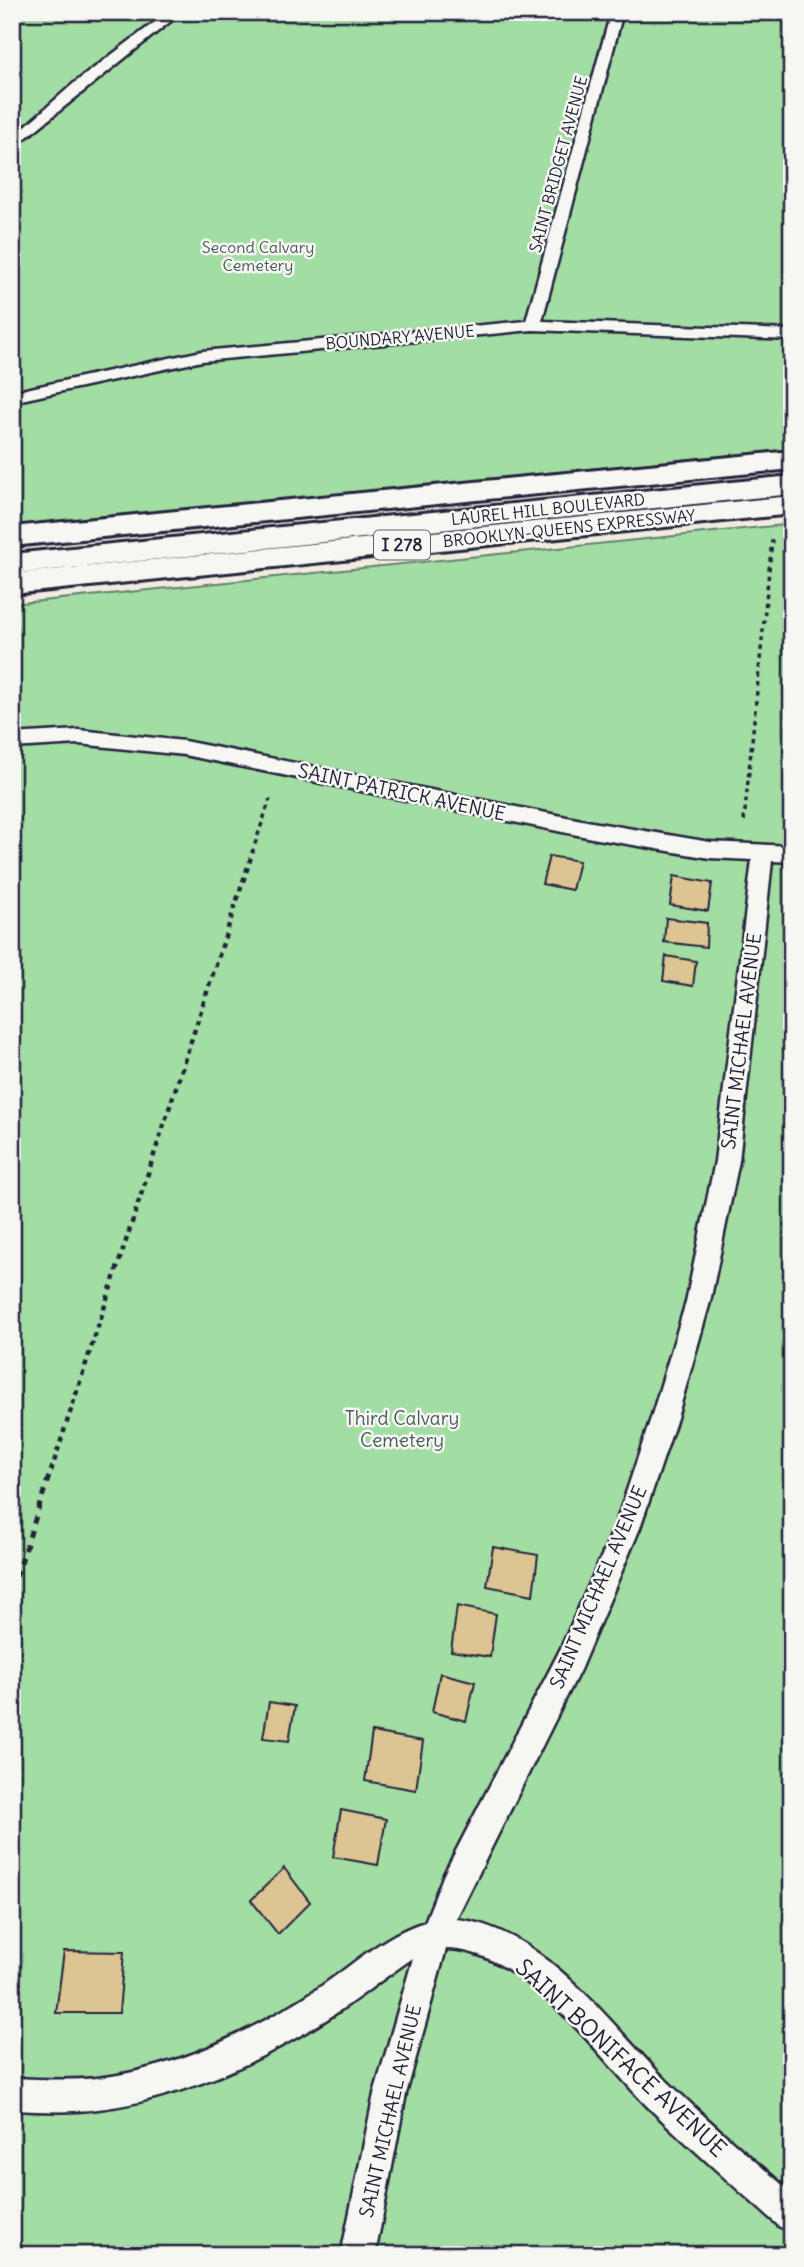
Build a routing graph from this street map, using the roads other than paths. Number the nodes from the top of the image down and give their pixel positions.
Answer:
1 (176, 12) edge
2 (617, 12) edge
3 (12, 145) edge
4 (533, 325) junction
5 (792, 335) edge
6 (12, 397) edge
7 (792, 460) edge
8 (792, 485) edge
9 (792, 505) edge
10 (12, 537) edge
11 (12, 564) edge
12 (12, 584) edge
13 (12, 741) edge
14 (752, 853) junction
15 (792, 854) edge
16 (435, 1933) junction
17 (12, 2094) edge
18 (792, 2215) edge
19 (358, 2255) edge

1 - 3 lane
2 - 4 lane, SAINT BRIDGET AVENUE
4 - 5 lane, BOUNDARY AVENUE
4 - 6 lane, BOUNDARY AVENUE
7 - 10 main road
8 - 11 main road, LAUREL HILL BOULEVARD
9 - 12 main road, BROOKLYN-QUEENS EXPRESSWAY / I 278
13 - 14 lane, SAINT PATRICK AVENUE
14 - 15 lane, SAINT PATRICK AVENUE
14 - 16 lane, SAINT MICHAEL AVENUE
16 - 17 lane, SAINT BONIFACE AVENUE
16 - 18 lane, SAINT BONIFACE AVENUE
16 - 19 lane, SAINT MICHAEL AVENUE

